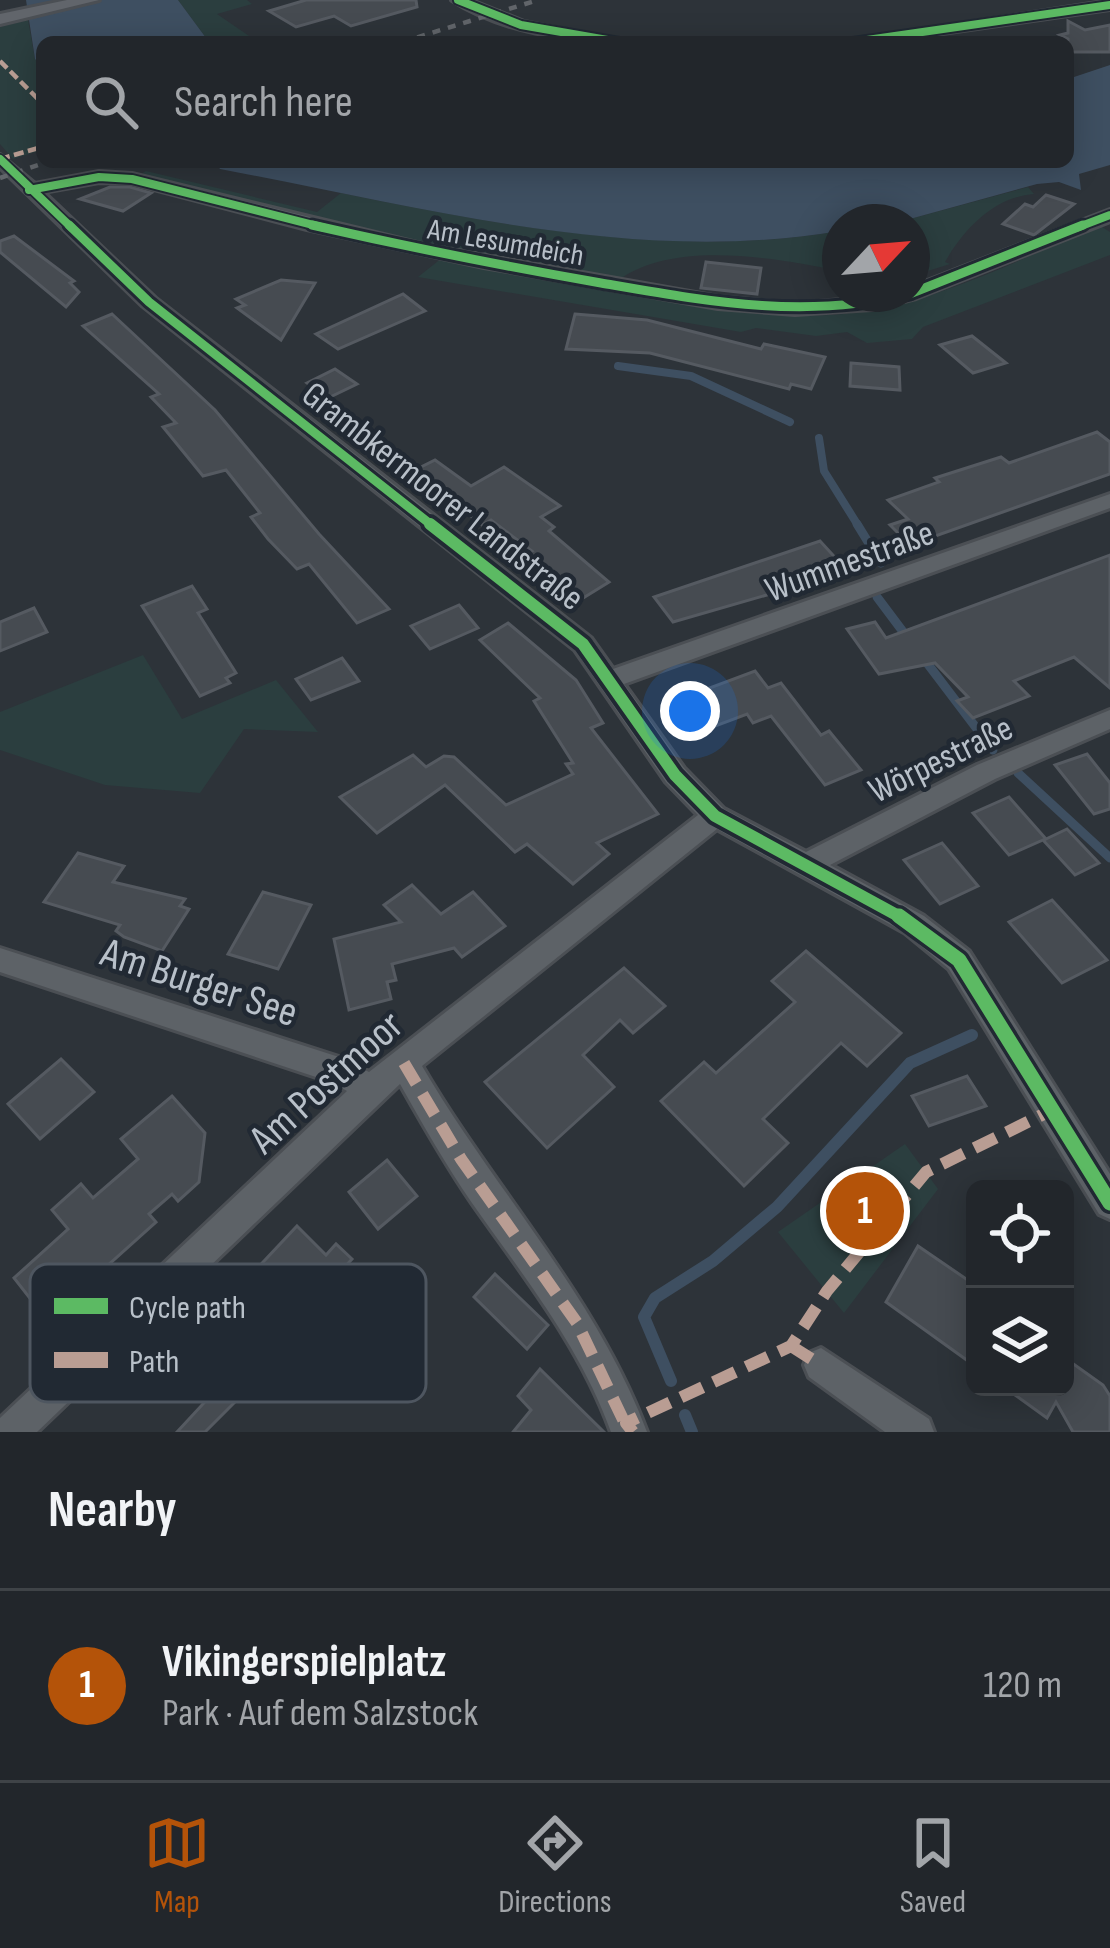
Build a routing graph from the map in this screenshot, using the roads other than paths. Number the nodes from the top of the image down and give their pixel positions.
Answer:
1 (91, 0) edge
2 (458, 0) edge
3 (1110, 5) edge
4 (0, 20) edge
5 (582, 36) edge
6 (895, 36) edge
7 (0, 159) edge
8 (29, 190) junction
9 (1110, 215) edge
10 (930, 286) edge
11 (822, 311) edge
12 (1110, 501) edge
13 (609, 680) junction
14 (1110, 719) edge
15 (716, 816) junction
16 (804, 866) junction
17 (0, 960) edge
18 (404, 1063) junction
19 (371, 1089) junction
20 (1110, 1203) edge
21 (187, 1264) edge
22 (821, 1365) dead end
23 (42, 1402) edge
24 (11, 1432) edge
25 (629, 1432) edge
26 (916, 1432) edge

1 - 4 main road
2 - 5 street
3 - 6 street
7 - 8 street, Grambkermoorer Landstraße
8 - 11 street, Am Lesumdeich
8 - 13 street, Grambkermoorer Landstraße
9 - 10 street, Am Lesumdeich
12 - 13 street, Wummestraße
13 - 15 street, Grambkermoorer Landstraße
14 - 16 street, Wörpestraße
15 - 16 street, Grambkermoorer Landstraße
15 - 18 street, Am Postmoor
16 - 20 street, Grambkermoorer Landstraße
17 - 19 street, Am Burger See
18 - 19 street, Am Postmoor
18 - 25 street
19 - 21 street, Am Postmoor
22 - 26 street
23 - 24 street, Am Postmoor

